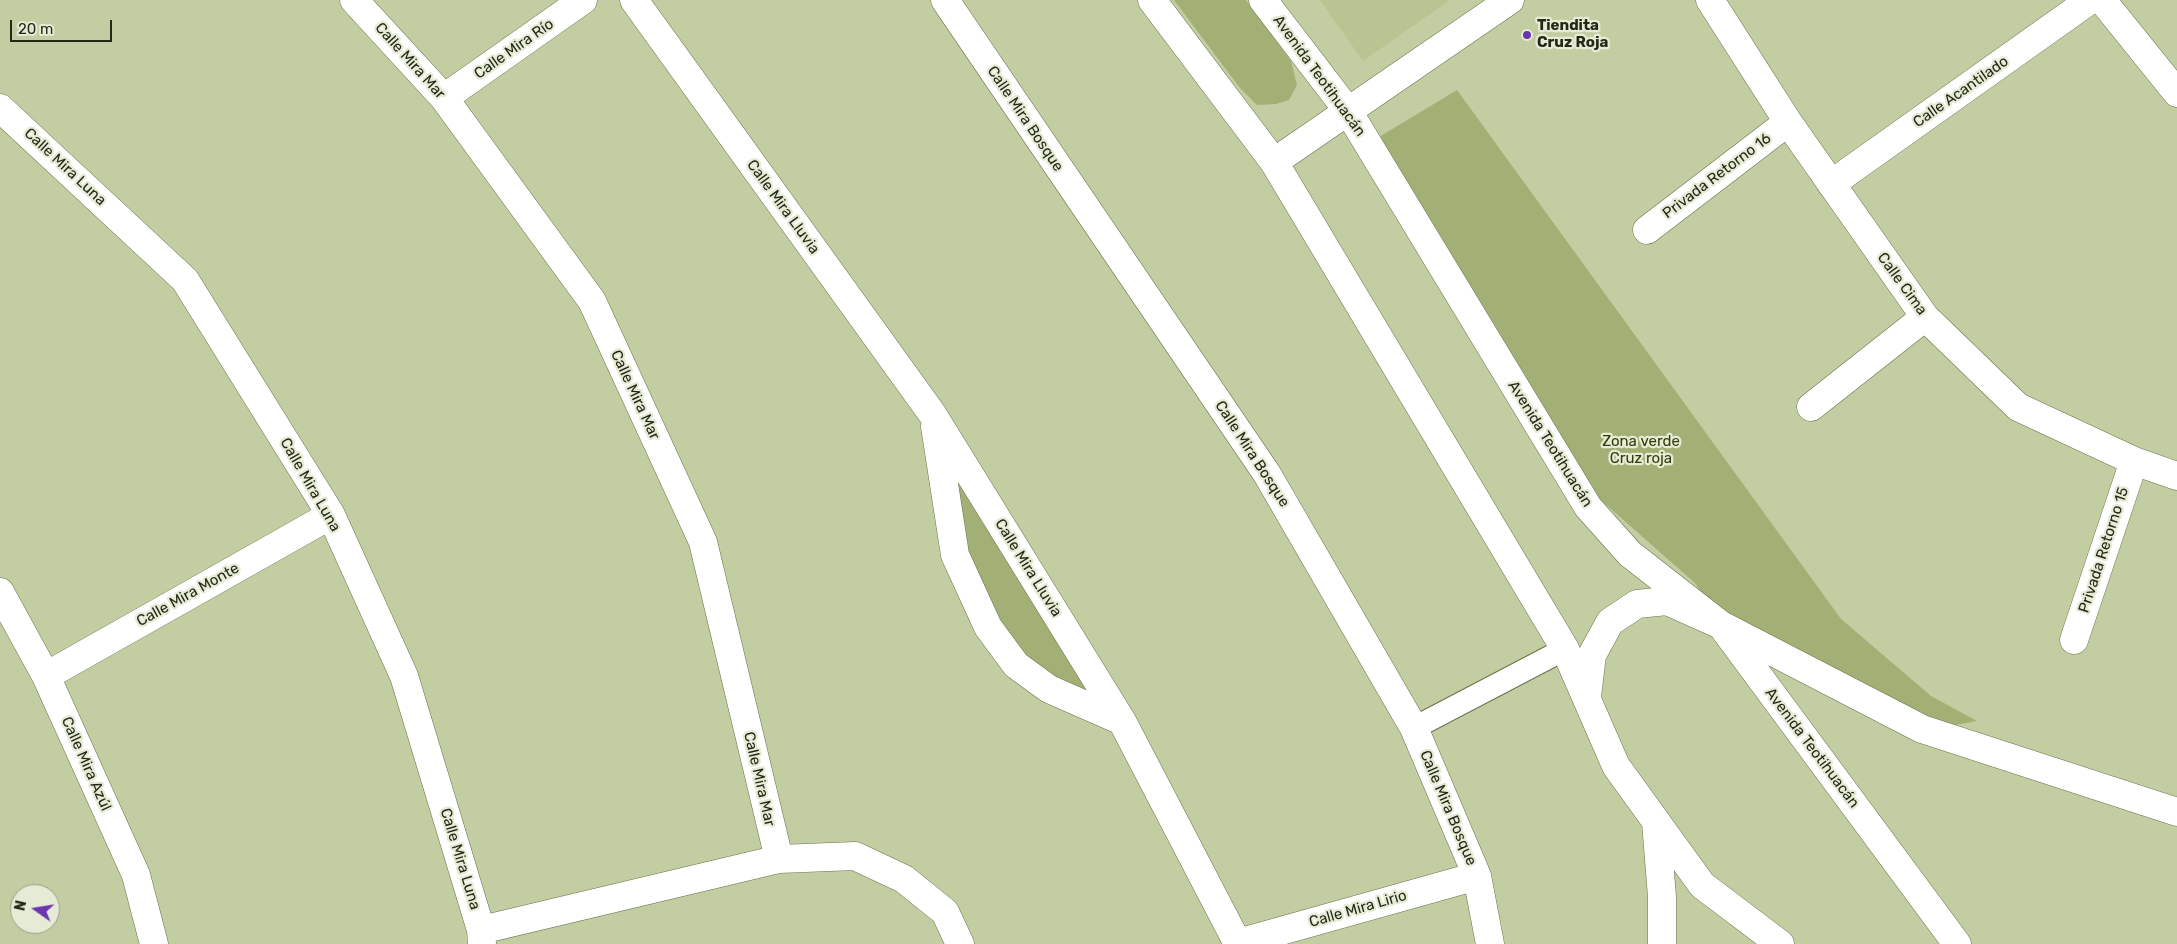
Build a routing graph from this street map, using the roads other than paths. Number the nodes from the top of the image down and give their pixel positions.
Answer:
1 (354, 0) edge
2 (583, 0) edge
3 (634, 0) edge
4 (945, 0) edge
5 (1152, 0) edge
6 (1263, 0) edge
7 (1510, 0) edge
8 (1710, 0) edge
9 (2090, 0) edge
10 (2102, 0) edge
11 (2177, 93) edge
12 (444, 98) junction
13 (0, 108) edge
14 (1348, 111) junction
15 (1788, 122) junction
16 (1274, 162) junction
17 (1831, 184) junction
18 (1647, 230) dead end
19 (1925, 316) junction
20 (1811, 407) dead end
21 (933, 414) junction
22 (2134, 460) junction
23 (2177, 476) edge
24 (331, 515) junction
25 (0, 592) edge
26 (1721, 624) junction
27 (2074, 640) dead end
28 (1565, 648) junction
29 (46, 676) junction
30 (1587, 696) junction
31 (1122, 721) junction
32 (1414, 728) junction
33 (2177, 812) edge
34 (1656, 822) junction
35 (779, 859) junction
36 (1477, 876) junction
37 (482, 937) edge
38 (1238, 943) edge
39 (154, 944) edge
40 (960, 944) edge
41 (1490, 944) edge
42 (1662, 944) edge
43 (1780, 944) edge
44 (1957, 944) edge

1 - 12 street, Calle Mira Mar
2 - 12 street, Calle Mira Río
3 - 21 street, Calle Mira Lluvia
4 - 32 street, Calle Mira Bosque
5 - 16 street
6 - 14 street, Avenida Teotihuacán
7 - 14 street
8 - 15 street, Calle Cima
9 - 17 street, Calle Acantilado
10 - 11 street
12 - 35 street, Calle Mira Mar
13 - 24 street, Calle Mira Luna
14 - 16 street
14 - 26 street, Avenida Teotihuacán
15 - 17 street, Calle Cima
15 - 18 street, Privada Retorno 16
16 - 28 street
17 - 19 street, Calle Cima
19 - 20 street
19 - 22 street, Calle Cima
21 - 31 street, Calle Mira Lluvia
21 - 31 street, Calle Mira Lluvia
22 - 23 street, Calle Cima
22 - 27 street, Privada Retorno 15
24 - 29 street, Calle Mira Monte
24 - 37 street, Calle Mira Luna
25 - 29 street, Calle Mira Azúl
26 - 30 street
26 - 33 street
26 - 44 street, Avenida Teotihuacán
28 - 30 street
28 - 32 street
29 - 39 street, Calle Mira Azúl
30 - 34 street
31 - 38 street, Calle Mira Lluvia
32 - 36 street, Calle Mira Bosque
34 - 42 street
34 - 43 street
35 - 37 street
35 - 40 street
36 - 38 street, Calle Mira Lirio
36 - 41 street, Calle Mira Bosque

